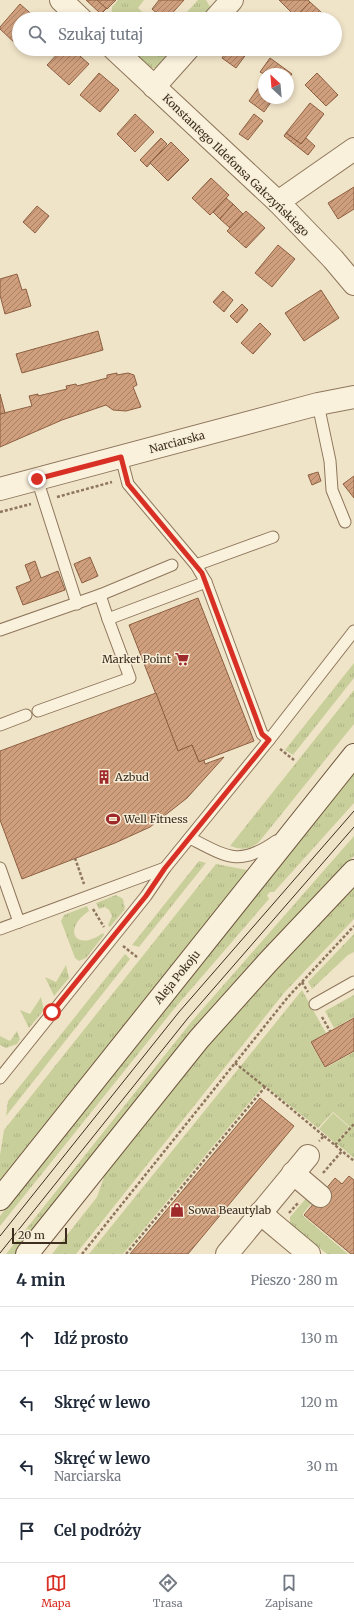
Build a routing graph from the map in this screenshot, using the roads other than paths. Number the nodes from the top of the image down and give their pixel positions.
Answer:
1 (61, 0) edge
2 (232, 0) edge
3 (74, 12) edge
4 (221, 12) edge
5 (121, 56) edge
6 (182, 56) edge
7 (154, 87) junction
8 (354, 149) edge
9 (278, 202) junction
10 (354, 284) edge
11 (354, 397) edge
12 (318, 404) junction
13 (121, 457) junction
14 (37, 479) junction
15 (0, 488) edge
16 (345, 522) dead end
17 (273, 537) dead end
18 (172, 565) dead end
19 (196, 565) junction
20 (206, 582) junction
21 (100, 595) junction
22 (76, 604) junction
23 (108, 619) junction
24 (0, 630) edge
25 (354, 631) edge
26 (38, 711) dead end
27 (26, 715) dead end
28 (0, 725) edge
29 (269, 740) junction
30 (354, 755) edge
31 (296, 827) junction
32 (190, 838) junction
33 (0, 868) edge
34 (165, 868) junction
35 (354, 871) edge
36 (19, 922) junction
37 (0, 929) edge
38 (354, 982) edge
39 (317, 1008) road end
40 (0, 1078) edge
41 (308, 1156) road end
42 (293, 1173) junction
43 (320, 1196) dead end
44 (0, 1200) edge
45 (260, 1213) junction
46 (27, 1254) edge
47 (227, 1254) edge
48 (309, 1254) edge

1 - 3 street
2 - 4 street
5 - 7 street, Konstantego Ildefonsa Gałczyńskiego
6 - 7 street
7 - 9 street, Konstantego Ildefonsa Gałczyńskiego
8 - 9 street
9 - 10 street, Konstantego Ildefonsa Gałczyńskiego
11 - 12 street, Narciarska
12 - 13 street, Narciarska
12 - 16 lane
13 - 14 street, Narciarska
13 - 19 lane
14 - 15 street, Narciarska
14 - 22 lane
17 - 19 lane
18 - 21 lane
19 - 20 lane
20 - 23 lane
20 - 29 lane
21 - 22 lane
21 - 23 lane
22 - 24 lane
23 - 26 lane
25 - 29 lane
27 - 28 lane
29 - 32 lane
30 - 31 street, Aleja Pokoju
31 - 32 lane
31 - 44 street, Aleja Pokoju
32 - 34 lane
33 - 36 lane
34 - 36 lane
34 - 40 lane
35 - 46 street
36 - 37 lane
38 - 39 lane
41 - 42 street
42 - 43 street
42 - 45 street
45 - 47 street
45 - 48 street

